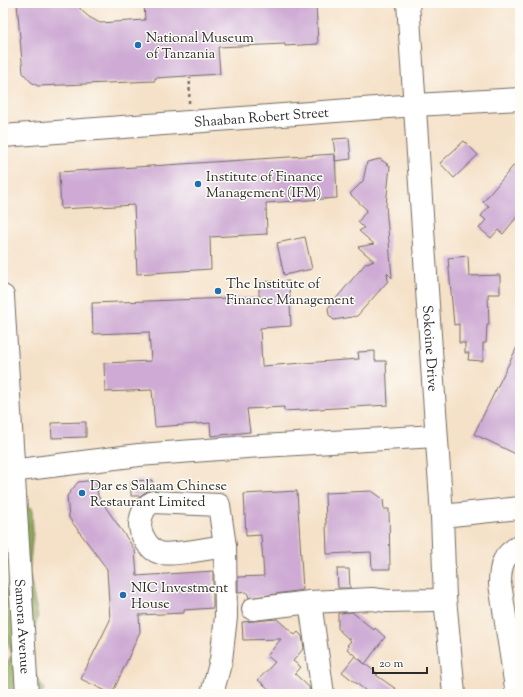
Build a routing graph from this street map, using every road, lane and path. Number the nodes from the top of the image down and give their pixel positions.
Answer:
1 (408, 3) edge
2 (520, 99) edge
3 (416, 105) junction
4 (3, 136) edge
5 (3, 296) edge
6 (436, 436) junction
7 (8, 472) edge
8 (520, 508) edge
9 (442, 516) junction
10 (224, 546) dead end
11 (520, 546) edge
12 (445, 598) junction
13 (310, 602) junction
14 (253, 609) dead end
15 (27, 694) edge
16 (212, 694) edge
17 (323, 694) edge
18 (454, 694) edge
19 (517, 694) edge

1 - 3 street, Sokoine Drive
2 - 3 street, Shaaban Robert Street
3 - 4 street, Shaaban Robert Street
3 - 6 street, Sokoine Drive
5 - 7 street, Samora Avenue
6 - 7 street
6 - 9 street, Sokoine Drive
7 - 15 street, Samora Avenue
8 - 9 street
9 - 12 street, Sokoine Drive
10 - 16 street
11 - 19 street
12 - 13 street
12 - 18 street, Sokoine Drive
13 - 14 street
13 - 17 street

